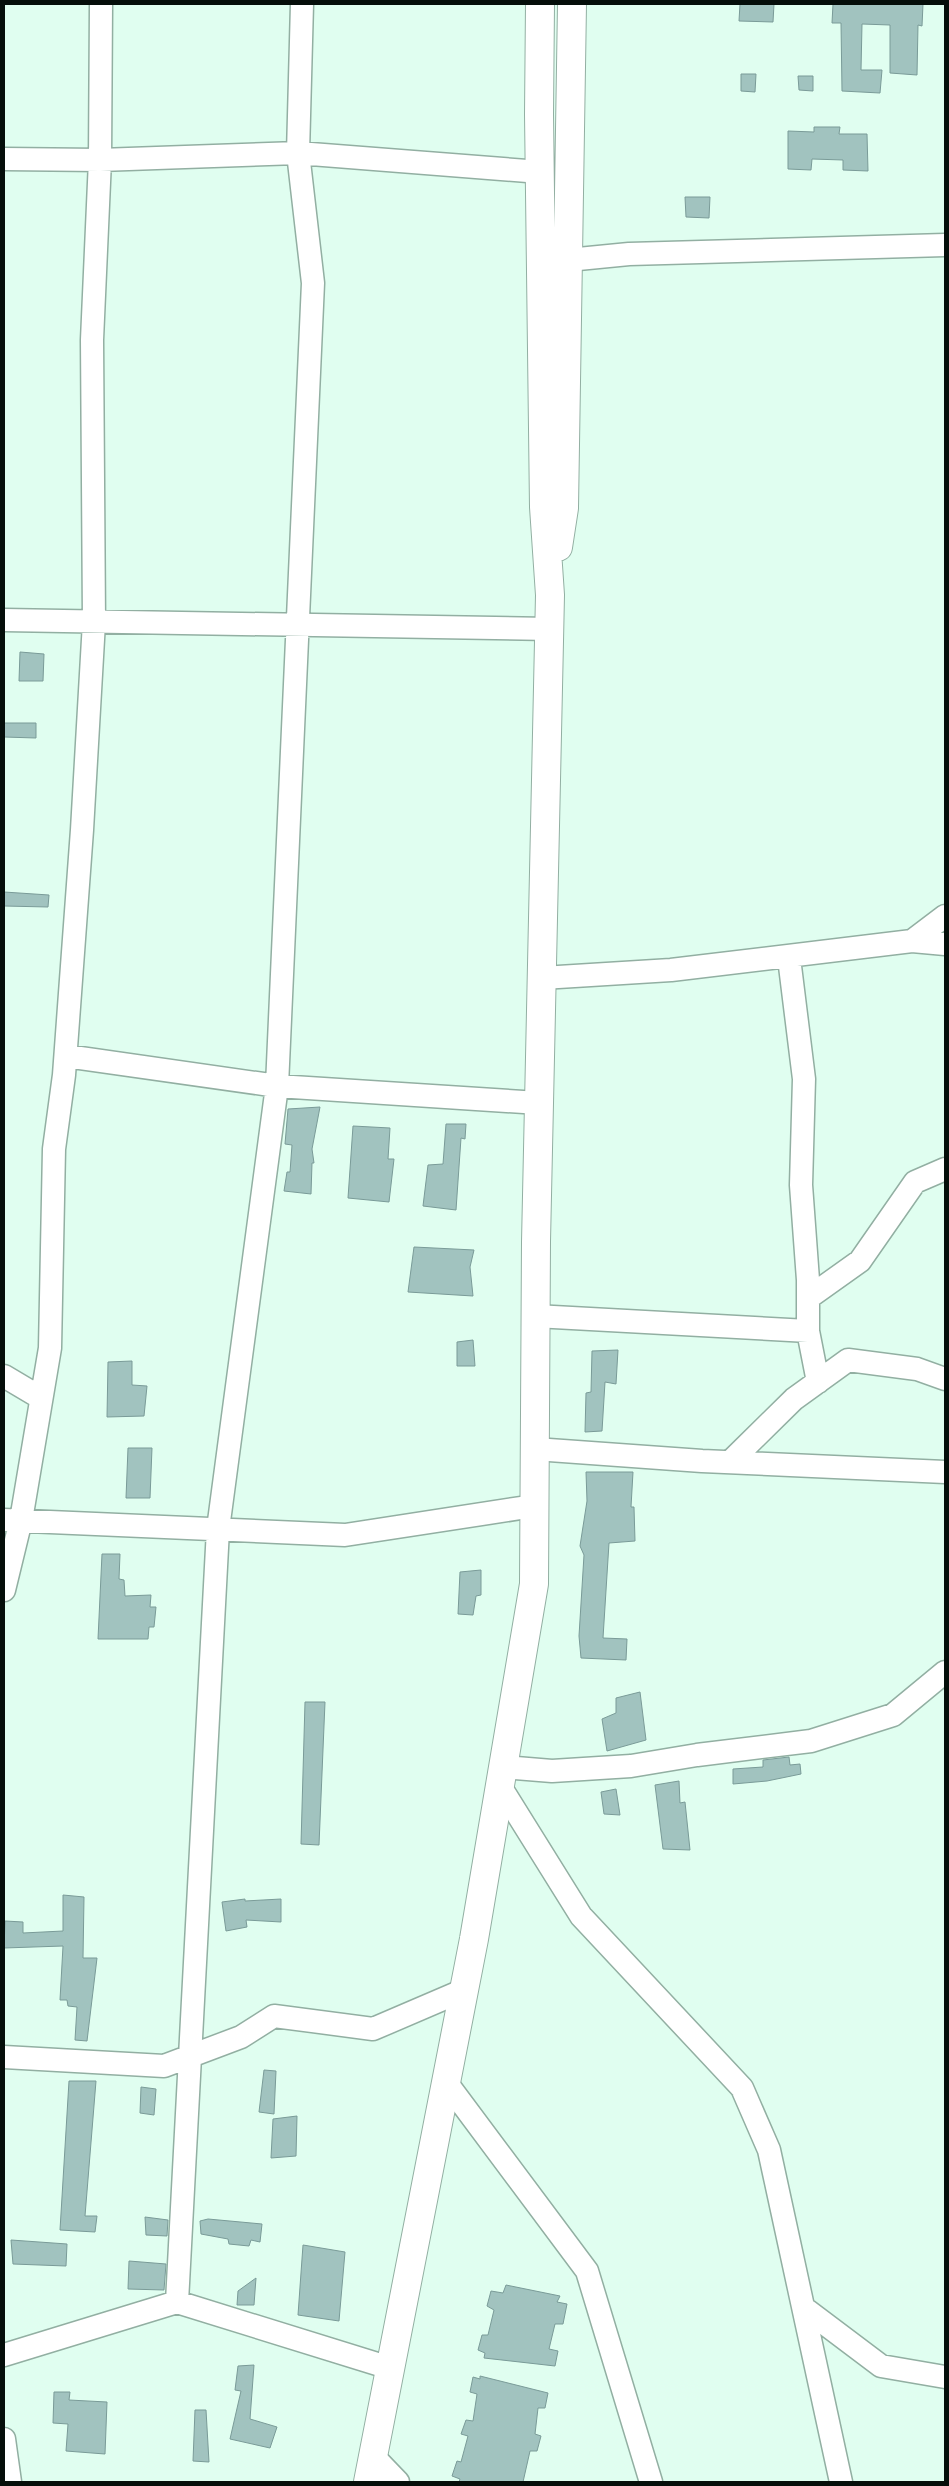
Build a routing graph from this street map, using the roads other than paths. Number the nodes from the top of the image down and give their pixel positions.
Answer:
1 (101, 4) edge
2 (302, 4) edge
3 (540, 4) edge
4 (572, 4) edge
5 (298, 153) junction
6 (4, 159) edge
7 (100, 160) junction
8 (540, 172) junction
9 (945, 245) edge
10 (568, 260) junction
11 (550, 595) junction
12 (4, 620) edge
13 (94, 622) junction
14 (297, 625) junction
15 (550, 629) junction
16 (945, 916) edge
17 (912, 941) junction
18 (945, 944) edge
19 (789, 958) junction
20 (542, 978) junction
21 (66, 1056) junction
22 (277, 1086) junction
23 (539, 1103) junction
24 (945, 1169) edge
25 (808, 1298) junction
26 (536, 1316) junction
27 (808, 1331) junction
28 (4, 1376) edge
29 (945, 1378) edge
30 (818, 1382) junction
31 (42, 1398) junction
32 (535, 1449) junction
33 (731, 1462) junction
34 (945, 1472) edge
35 (534, 1506) junction
36 (12, 1520) edge
37 (218, 1529) junction
38 (4, 1590) edge
39 (945, 1672) edge
40 (501, 1777) junction
41 (464, 1990) junction
42 (190, 2056) junction
43 (4, 2057) edge
44 (446, 2082) junction
45 (178, 2302) junction
46 (804, 2308) junction
47 (4, 2355) edge
48 (390, 2368) junction
49 (945, 2377) edge
50 (4, 2439) edge
51 (373, 2456) junction
52 (10, 2482) edge
53 (368, 2482) edge
54 (398, 2482) edge
55 (651, 2482) edge
56 (840, 2482) edge

1 - 7 street
2 - 5 street
3 - 8 highway
4 - 10 highway
5 - 7 street
5 - 8 street
5 - 14 street
6 - 7 street
7 - 13 street
8 - 11 highway
9 - 10 street
10 - 11 highway
11 - 15 highway
12 - 13 street
13 - 14 street
13 - 21 street
14 - 15 street
14 - 22 street
15 - 20 highway
16 - 17 street
17 - 18 street
17 - 19 street
19 - 20 street
19 - 25 street
20 - 23 highway
21 - 22 street
21 - 31 street
22 - 23 street
22 - 37 street
23 - 26 highway
24 - 25 street
25 - 27 street
26 - 27 street
26 - 32 highway
27 - 30 street
28 - 31 street
29 - 30 street
30 - 33 street
31 - 36 street
32 - 33 street
32 - 35 highway
33 - 34 street
35 - 37 street
35 - 40 highway
36 - 37 street
36 - 38 street
37 - 42 street
39 - 40 street
40 - 41 highway
40 - 46 street
41 - 42 street
41 - 44 highway
42 - 43 street
42 - 45 street
44 - 48 highway
44 - 55 street
45 - 47 street
45 - 48 street
46 - 49 street
46 - 56 street
48 - 51 highway
50 - 52 street
51 - 53 highway
51 - 54 street

